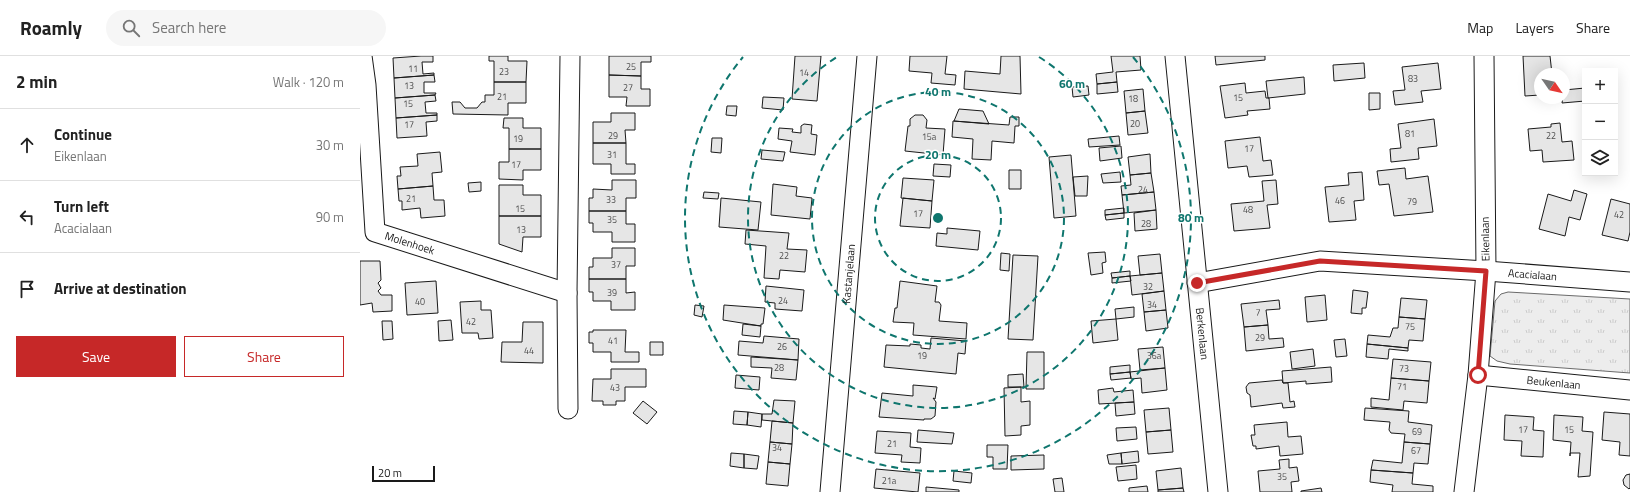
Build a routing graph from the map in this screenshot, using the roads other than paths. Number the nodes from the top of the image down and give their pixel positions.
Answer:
1 (362, 56) edge
2 (570, 56) edge
3 (867, 56) edge
4 (1175, 56) edge
5 (1484, 56) edge
6 (368, 230) edge
7 (1486, 271) junction
8 (1630, 282) edge
9 (1197, 283) junction
10 (567, 292) junction
11 (1478, 375) junction
12 (1630, 390) edge
13 (568, 409) dead end
14 (830, 492) edge
15 (1218, 492) edge
16 (1464, 492) edge

1 - 6 street, Molenhoek
2 - 10 street
3 - 14 street, Kastanjelaan
4 - 9 street, Berkenlaan
5 - 7 street, Eikenlaan
6 - 10 street, Molenhoek
7 - 8 street, Acacialaan
7 - 9 street, Acacialaan
7 - 11 street, Eikenlaan
9 - 15 street, Berkenlaan
10 - 13 street
11 - 12 street, Beukenlaan
11 - 16 street, Eikenlaan

